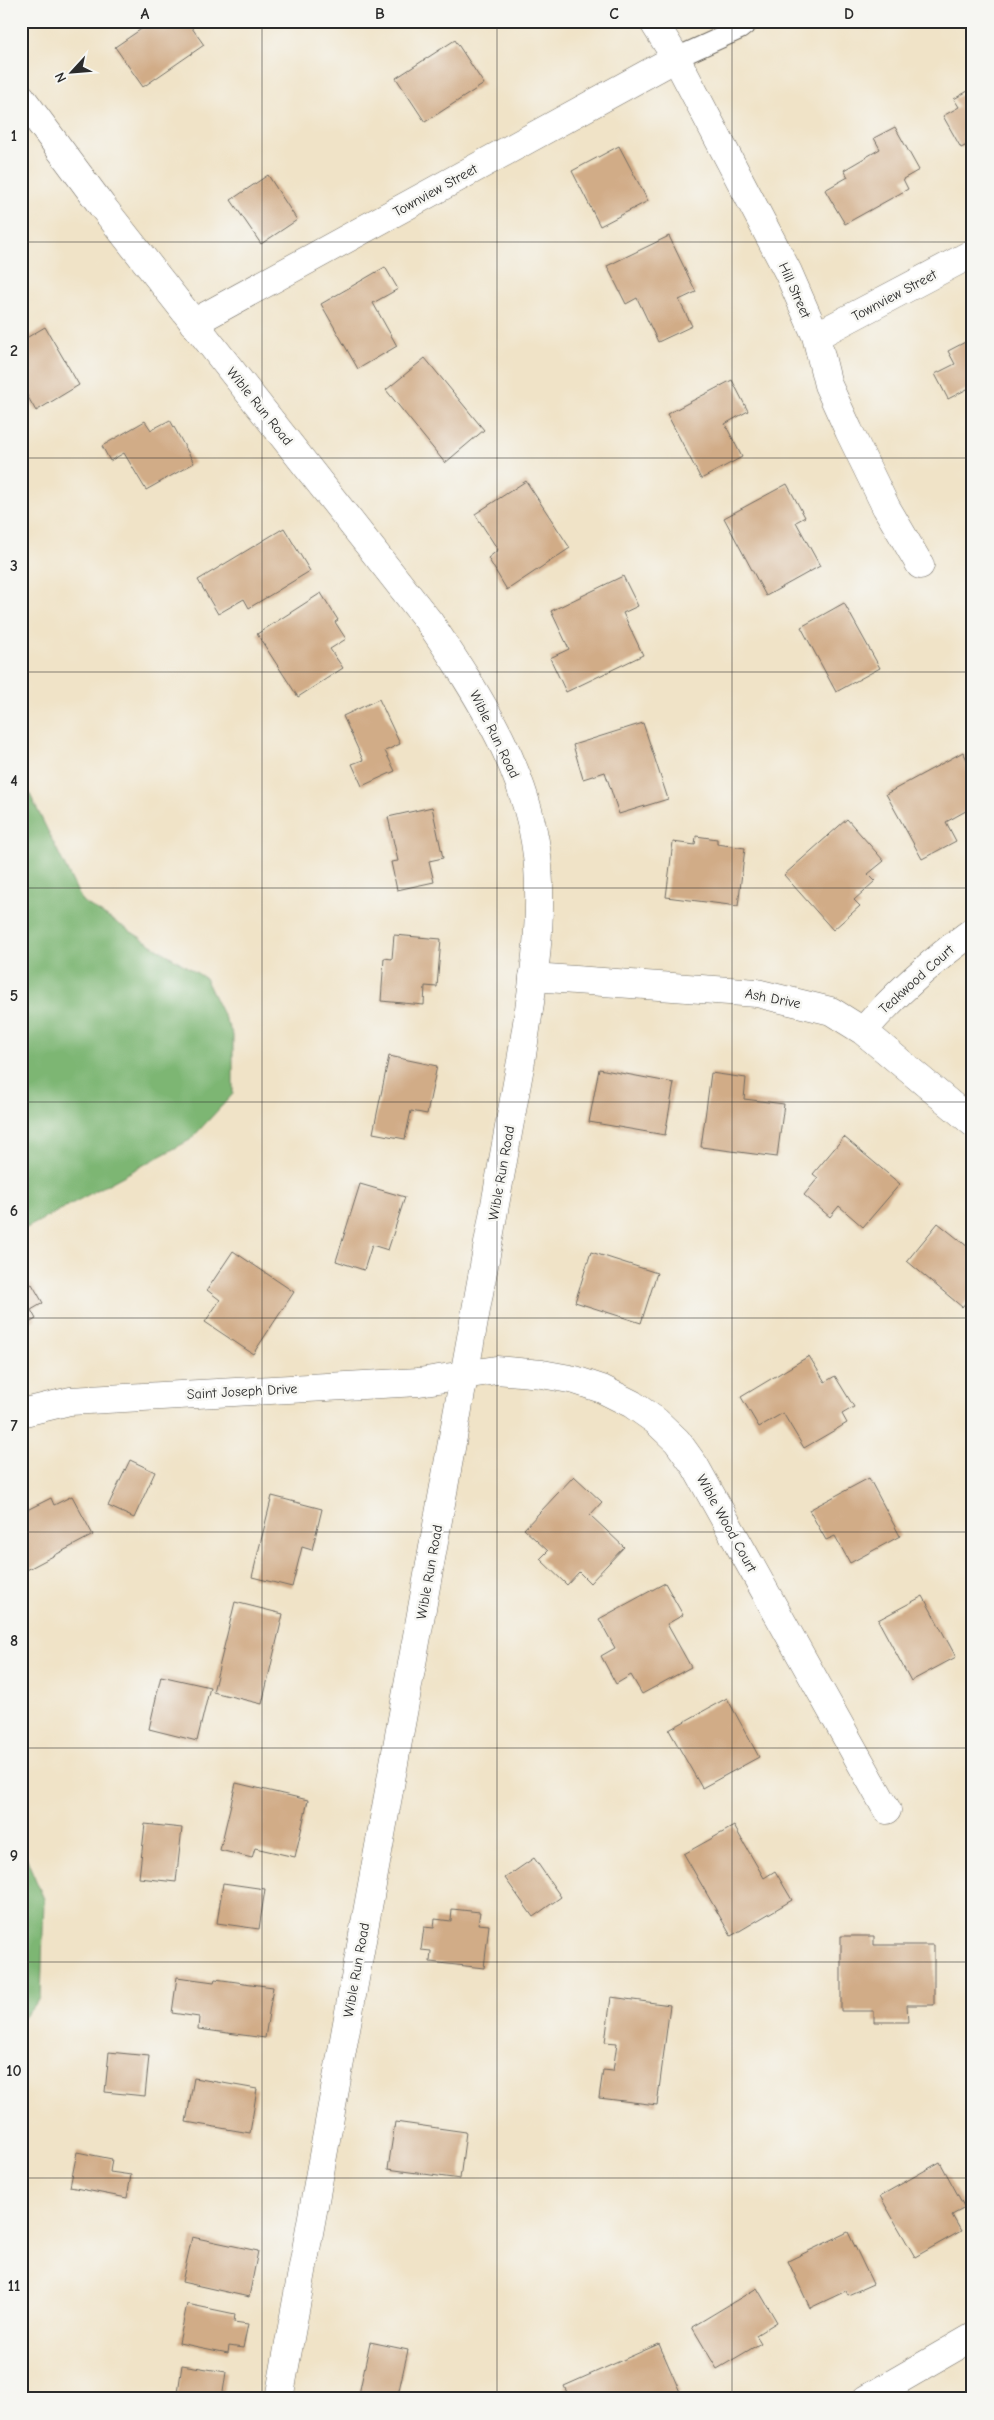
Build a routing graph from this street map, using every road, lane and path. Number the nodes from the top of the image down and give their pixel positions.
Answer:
1 (653, 21) edge
2 (750, 21) edge
3 (676, 58) junction
4 (21, 97) edge
5 (973, 254) edge
6 (193, 323) junction
7 (816, 336) junction
8 (920, 566) dead end
9 (973, 931) edge
10 (534, 977) junction
11 (863, 1031) junction
12 (973, 1123) edge
13 (464, 1375) junction
14 (21, 1413) edge
15 (887, 1810) dead end
16 (973, 2336) edge
17 (279, 2399) edge
18 (866, 2399) edge

1 - 3 street, Hill Street
2 - 3 lane
3 - 6 street, Townview Street
3 - 7 street, Hill Street
4 - 6 street, Wible Run Road
5 - 7 street, Townview Street
6 - 10 street, Wible Run Road
7 - 8 street, Hill Street
9 - 11 street, Teakwood Court
10 - 11 street, Ash Drive
10 - 13 street, Wible Run Road
11 - 12 street, Ash Drive
13 - 14 street, Saint Joseph Drive
13 - 15 street, Wible Wood Court
13 - 17 street, Wible Run Road
16 - 18 street

